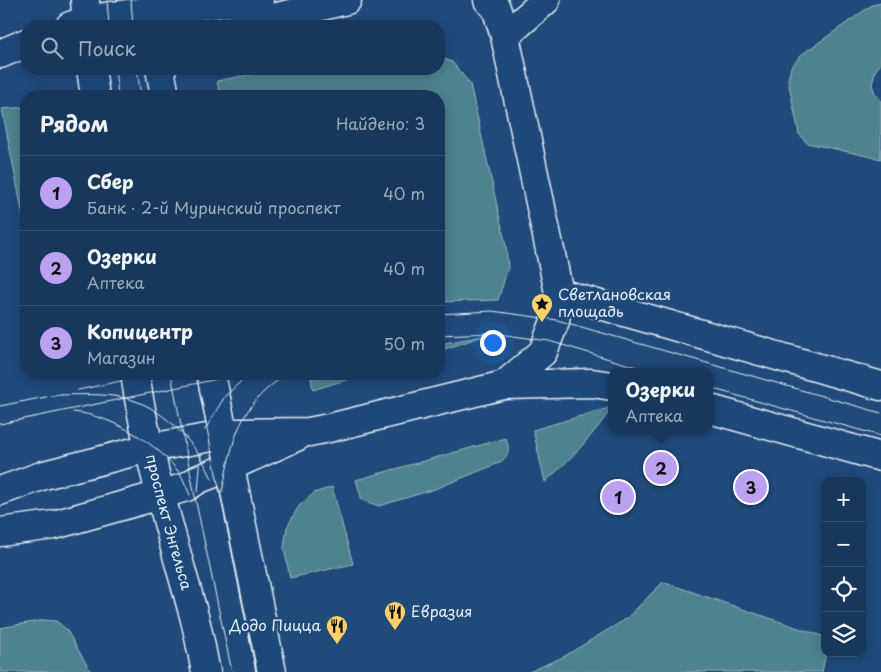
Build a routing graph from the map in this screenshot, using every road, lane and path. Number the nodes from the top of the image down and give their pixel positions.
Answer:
1 (259, 0) edge
2 (347, 0) edge
3 (488, 0) edge
4 (546, 0) edge
5 (153, 12) edge
6 (82, 18) edge
7 (265, 20) edge
8 (505, 36) junction
9 (20, 46) edge
10 (0, 54) edge
11 (20, 58) edge
12 (0, 61) edge
13 (92, 75) edge
14 (161, 75) edge
15 (94, 90) edge
16 (164, 90) edge
17 (558, 293) junction
18 (136, 380) edge
19 (212, 380) edge
20 (504, 385) junction
21 (608, 385) edge
22 (881, 386) edge
23 (713, 410) edge
24 (308, 432) junction
25 (223, 435) junction
26 (149, 448) junction
27 (881, 457) edge
28 (230, 467) junction
29 (0, 491) edge
30 (160, 495) junction
31 (0, 532) edge
32 (206, 672) edge
33 (272, 672) edge

1 - 5 main road
2 - 7 main road
3 - 8 main road
4 - 8 main road
5 - 6 main road
8 - 17 main road
9 - 10 main road
11 - 12 main road
13 - 15 main road
14 - 16 main road
17 - 20 main road
17 - 22 main road
18 - 26 main road, проспект Энгельса
19 - 25 main road
20 - 21 main road
20 - 24 main road
23 - 27 main road
24 - 25 main road
24 - 28 main road
25 - 26 main road
25 - 28 main road
26 - 29 main road
26 - 30 main road, проспект Энгельса
28 - 30 main road
28 - 33 main road
30 - 31 main road
30 - 32 main road, проспект Энгельса

